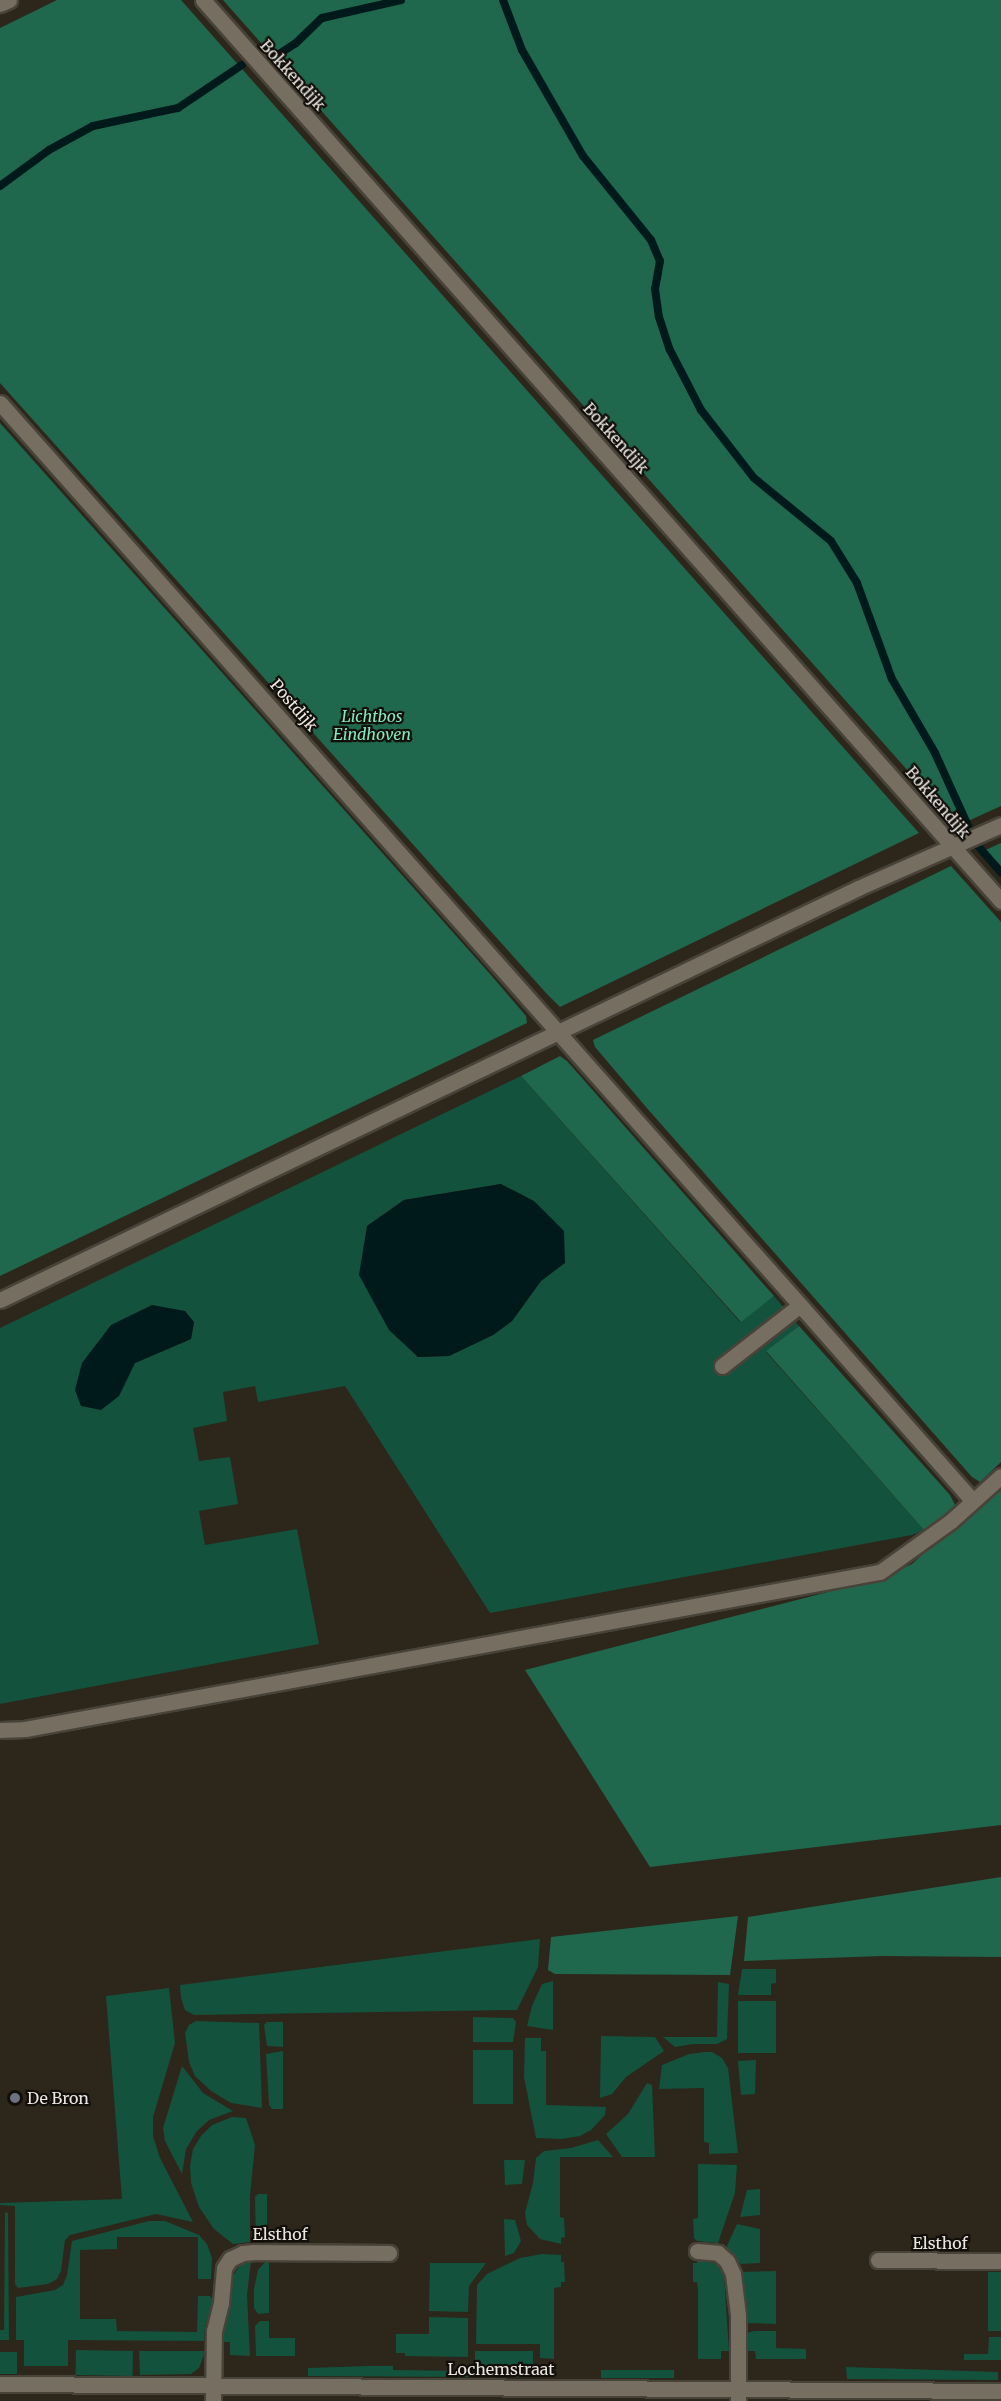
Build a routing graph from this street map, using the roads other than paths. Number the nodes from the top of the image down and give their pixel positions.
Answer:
1 (9, 0) edge
2 (203, 0) edge
3 (0, 4) edge
4 (0, 403) edge
5 (1001, 825) edge
6 (954, 848) junction
7 (1001, 901) edge
8 (557, 1033) junction
9 (0, 1300) edge
10 (800, 1305) junction
11 (722, 1366) dead end
12 (1001, 1476) edge
13 (974, 1501) junction
14 (0, 1730) edge
15 (697, 2251) dead end
16 (389, 2253) dead end
17 (878, 2260) dead end
18 (1001, 2261) edge
19 (0, 2384) edge
20 (1001, 2391) edge
21 (212, 2393) edge
22 (476, 2394) edge
23 (738, 2395) edge

1 - 3 street
2 - 6 street, Bokkendijk
4 - 8 street, Postdijk
5 - 6 street
6 - 7 street, Bokkendijk
6 - 8 street
8 - 9 street
8 - 10 street, Postdijk
10 - 11 street
10 - 13 street, Postdijk
12 - 13 street
13 - 14 street
15 - 23 street
16 - 21 street, Elsthof
17 - 18 street, Elsthof
19 - 21 street, Lochemstraat
20 - 23 street, Lochemstraat
21 - 22 street, Lochemstraat
22 - 23 street, Lochemstraat

